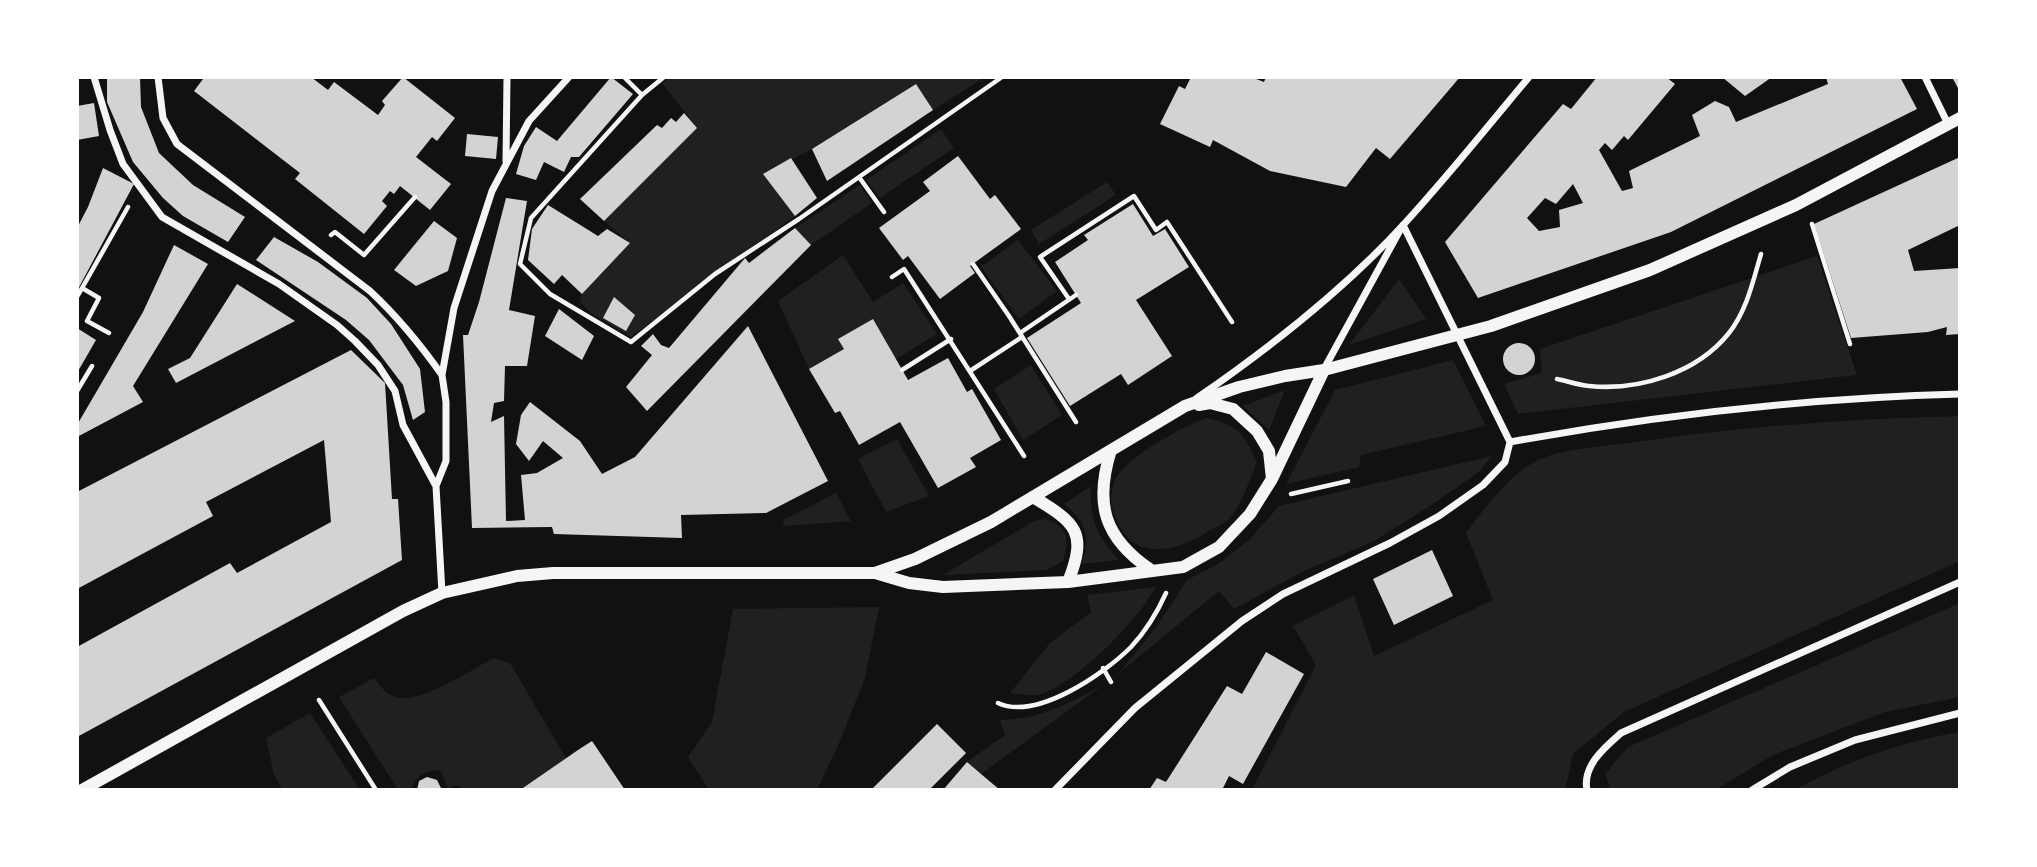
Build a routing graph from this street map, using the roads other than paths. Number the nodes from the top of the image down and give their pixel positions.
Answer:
1 (94, 77) edge
2 (158, 77) edge
3 (507, 77) edge
4 (569, 77) edge
5 (1529, 77) edge
6 (1925, 77) edge
7 (1954, 121) edge
8 (506, 165) junction
9 (1403, 225) junction
10 (1458, 336) junction
11 (1324, 370) junction
12 (442, 375) junction
13 (1960, 394) edge
14 (1185, 406) junction
15 (1510, 442) junction
16 (1111, 450) junction
17 (1272, 479) junction
18 (436, 486) junction
19 (1033, 497) junction
20 (1151, 570) junction
21 (875, 573) junction
22 (1068, 582) junction
23 (1960, 582) edge
24 (442, 593) junction
25 (1960, 713) edge
26 (82, 790) edge
27 (1055, 790) edge
28 (1587, 790) edge
29 (1752, 790) edge

1 - 18 street
2 - 12 street
3 - 8 street
4 - 8 street
5 - 9 street
6 - 7 street
7 - 10 street
8 - 12 street
9 - 10 street
9 - 11 street
9 - 14 street
10 - 11 street
10 - 15 street
11 - 14 street
11 - 17 street
12 - 18 street
13 - 15 street
14 - 16 street
14 - 17 street
15 - 27 street
16 - 19 street
16 - 20 street
17 - 20 street
18 - 24 street
19 - 21 street
19 - 22 street
20 - 22 street
21 - 22 street
21 - 24 street
23 - 28 street
24 - 26 street
25 - 29 street

